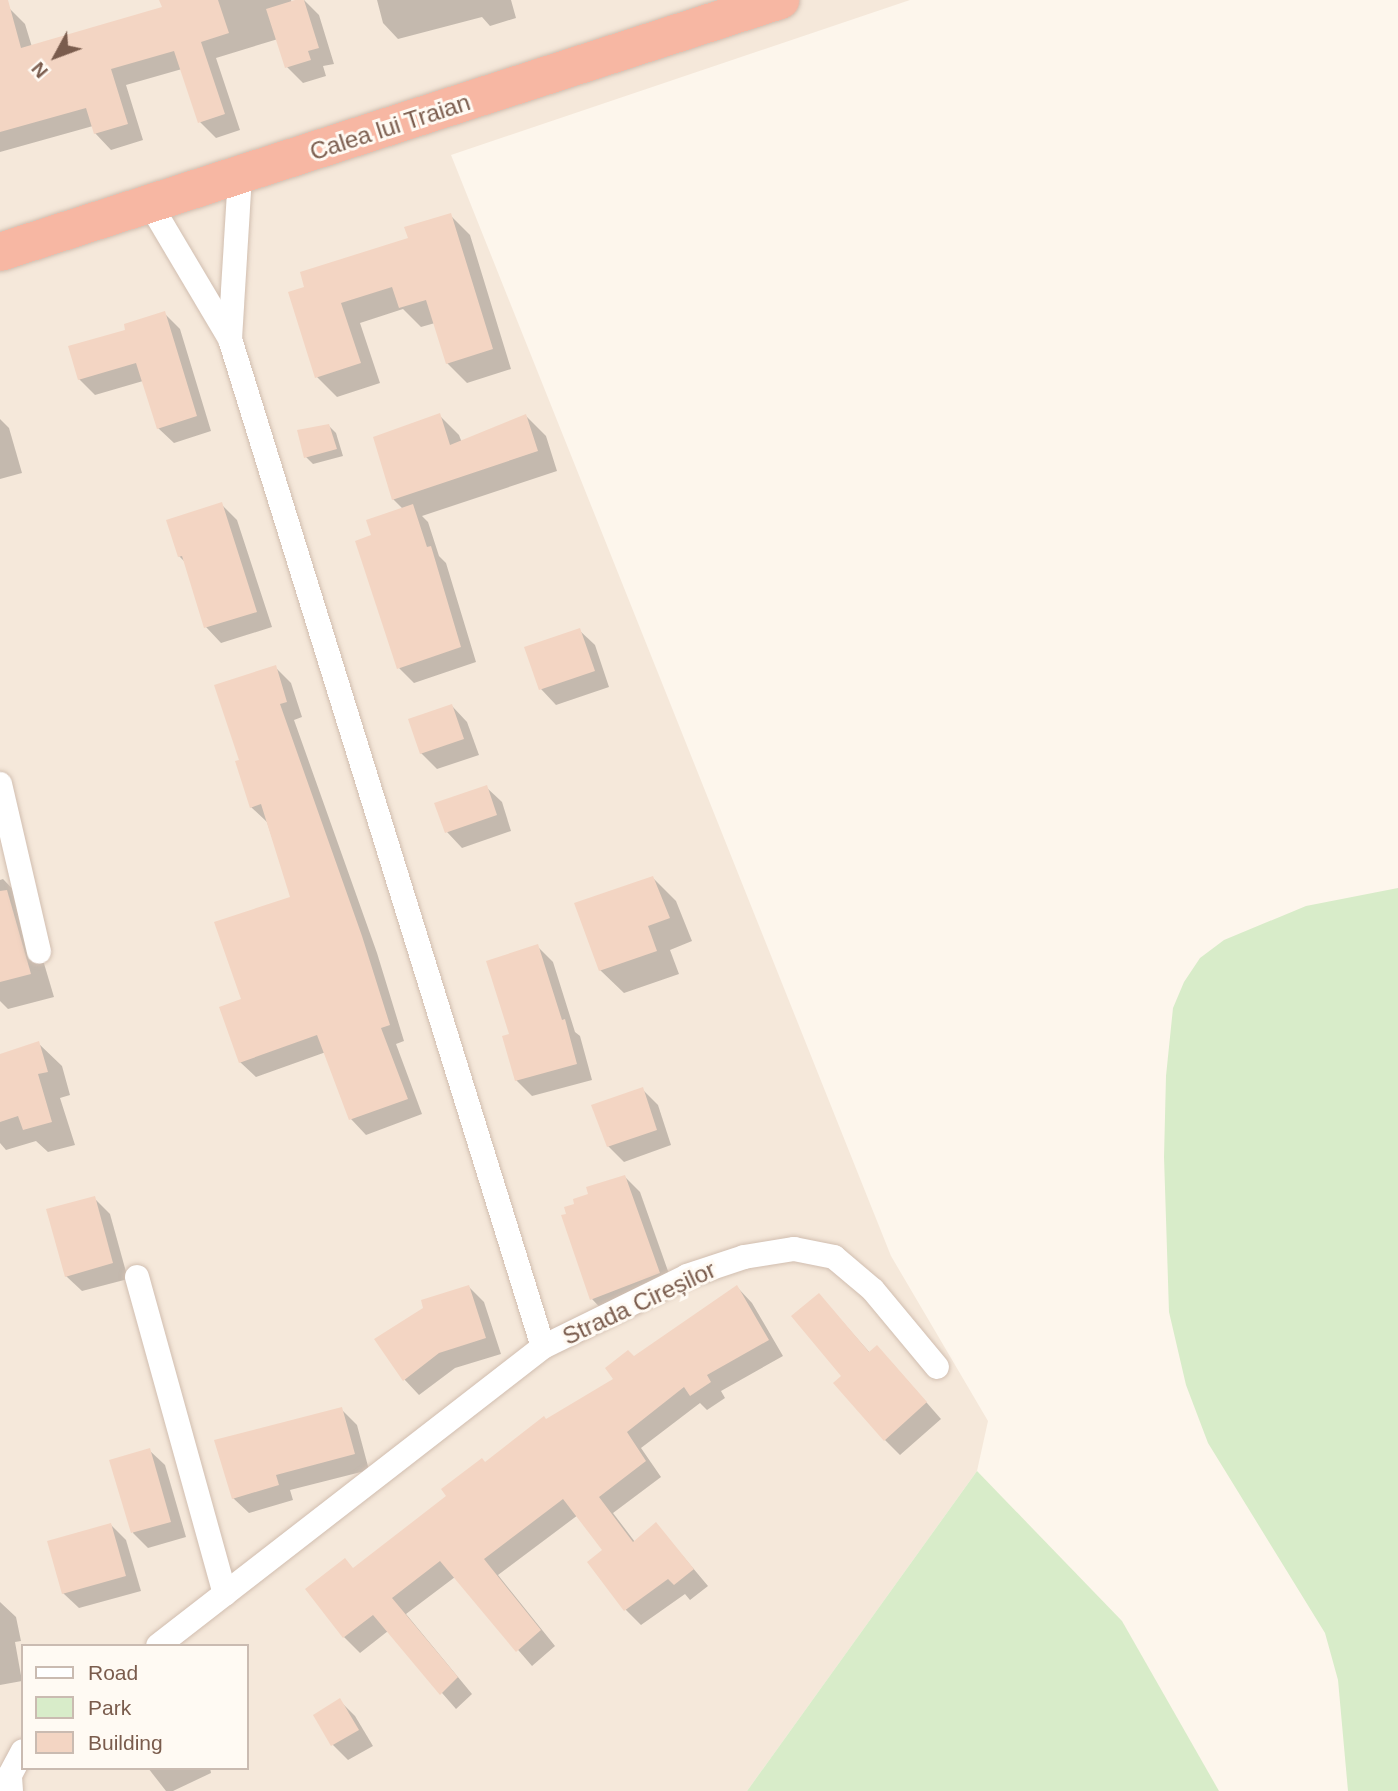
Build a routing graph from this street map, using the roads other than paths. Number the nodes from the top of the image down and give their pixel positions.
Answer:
1 (780, 0) edge
2 (240, 176) junction
3 (150, 204) junction
4 (0, 252) edge
5 (230, 339) junction
6 (0, 784) edge
7 (39, 952) dead end
8 (137, 1277) dead end
9 (543, 1347) junction
10 (937, 1367) dead end
11 (225, 1594) junction
12 (161, 1644) edge
13 (21, 1755) edge
14 (11, 1791) edge

1 - 2 highway, Calea lui Traian
2 - 3 highway, Calea lui Traian
2 - 5 street
3 - 4 highway, Calea lui Traian
3 - 5 street
5 - 9 street
6 - 7 street
8 - 11 street
9 - 10 street, Strada Cireșilor
9 - 11 street, Strada Cireșilor
11 - 12 street, Strada Cireșilor
13 - 14 street

